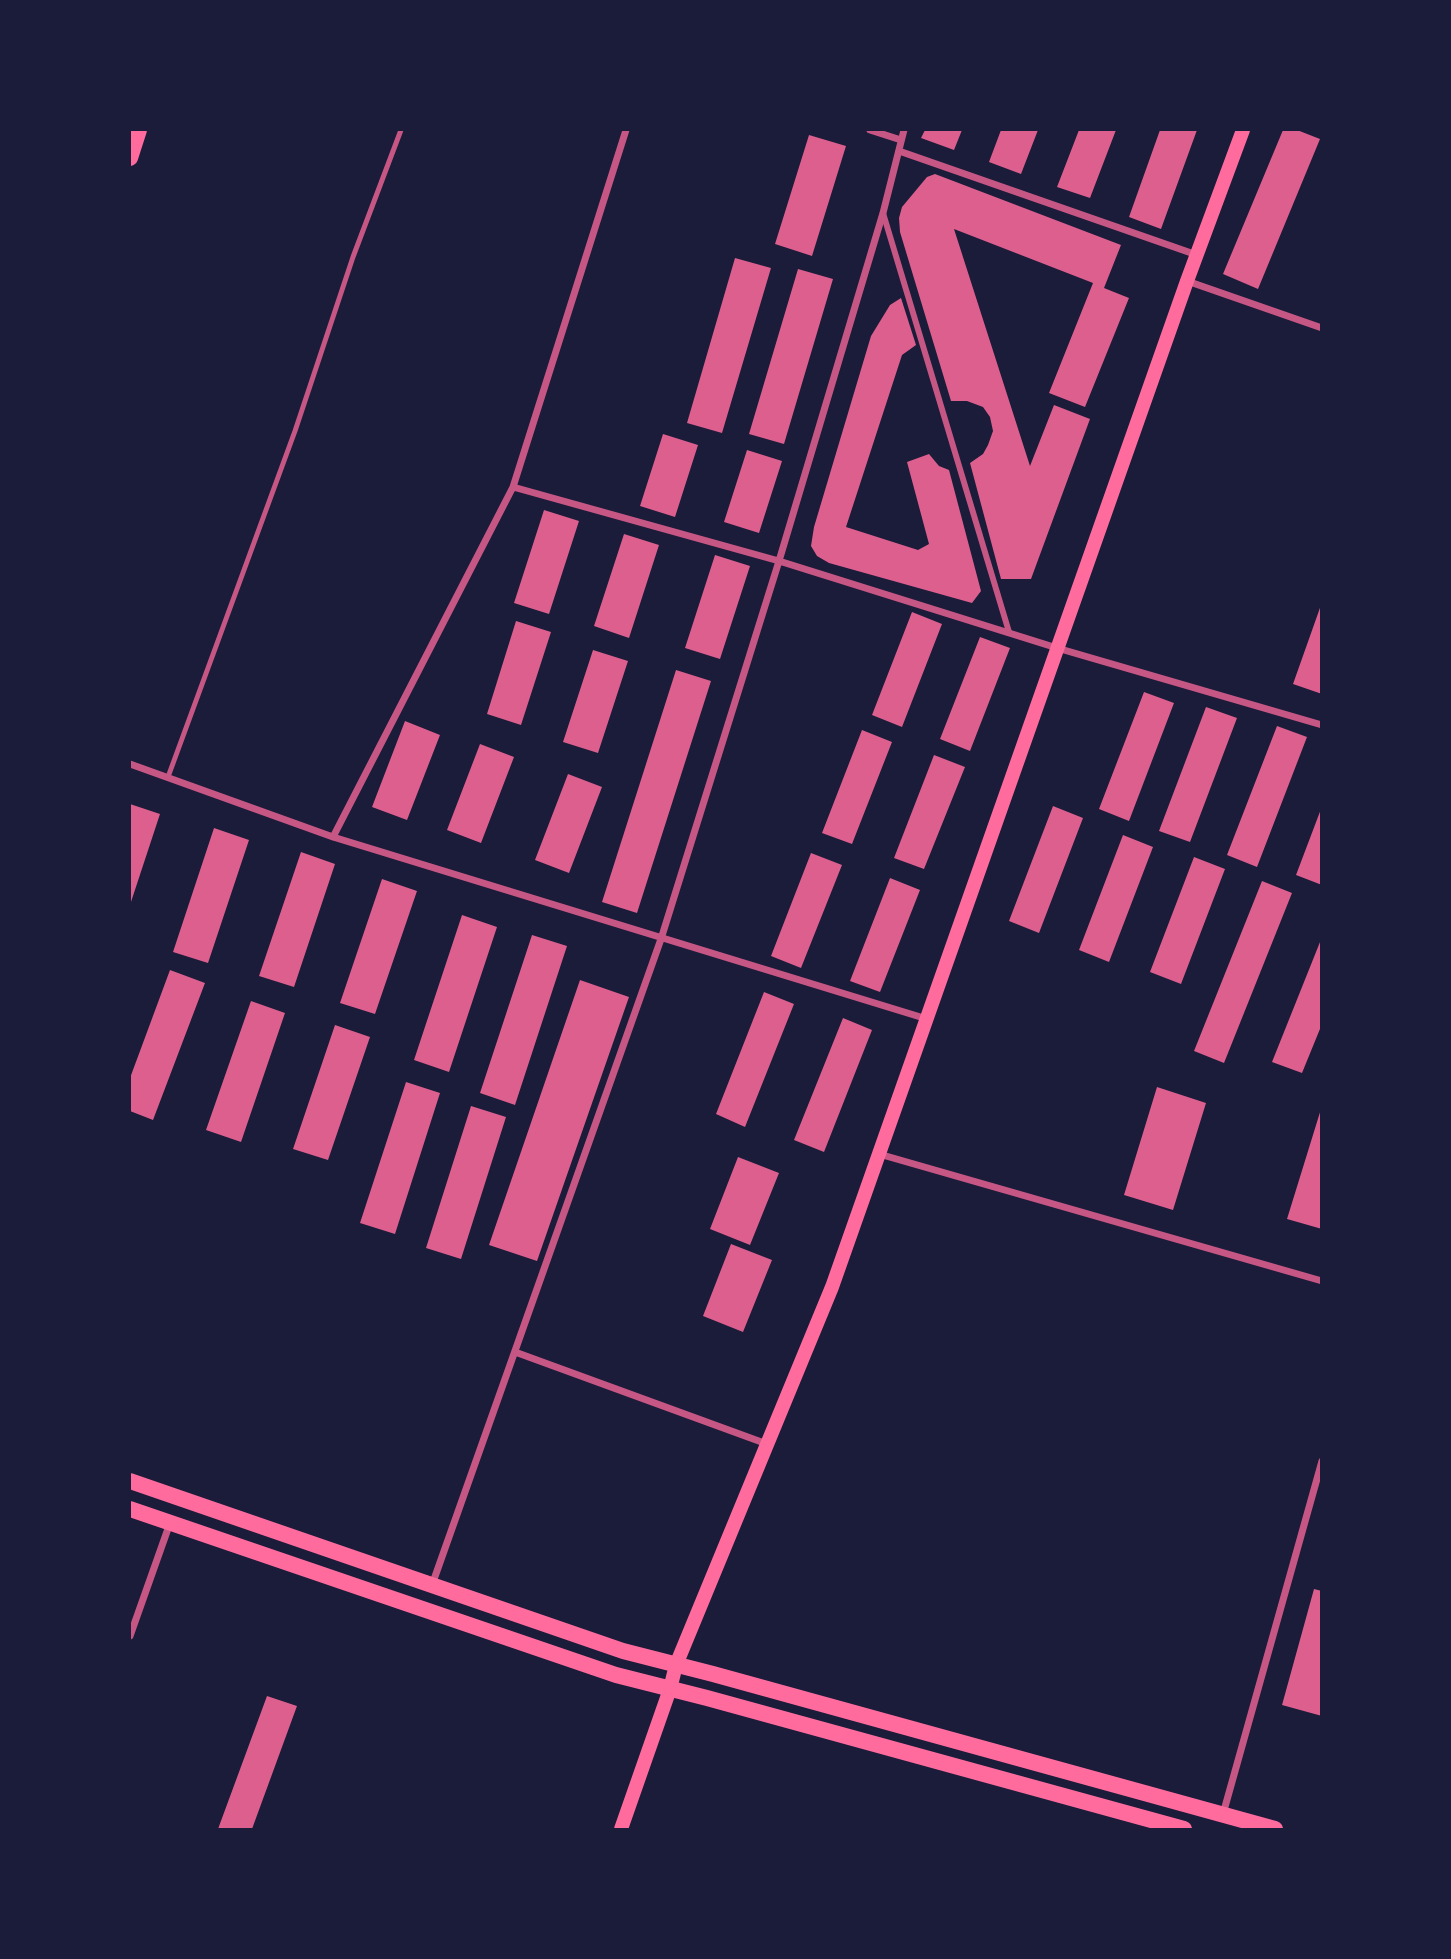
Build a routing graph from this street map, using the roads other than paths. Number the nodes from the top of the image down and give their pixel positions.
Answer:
1 (139, 130) edge
2 (401, 130) edge
3 (626, 130) edge
4 (870, 130) edge
5 (904, 130) edge
6 (1243, 130) edge
7 (901, 140) junction
8 (899, 151) junction
9 (130, 158) edge
10 (883, 213) junction
11 (1197, 255) junction
12 (1188, 281) junction
13 (1321, 328) edge
14 (513, 487) junction
15 (779, 561) junction
16 (1009, 632) junction
17 (1058, 648) junction
18 (1321, 725) edge
19 (130, 764) edge
20 (168, 777) junction
21 (333, 837) junction
22 (661, 939) junction
23 (928, 1020) junction
24 (880, 1154) junction
25 (1321, 1281) edge
26 (515, 1352) junction
27 (767, 1444) junction
28 (1321, 1461) edge
29 (130, 1481) edge
30 (130, 1509) edge
31 (170, 1522) junction
32 (432, 1585) junction
33 (130, 1636) edge
34 (676, 1665) junction
35 (670, 1689) junction
36 (1223, 1815) junction
37 (621, 1829) edge
38 (1184, 1829) edge
39 (1275, 1829) edge

1 - 9 main road
2 - 20 lane
3 - 14 street
4 - 7 street
5 - 7 street
6 - 11 main road
7 - 8 street
8 - 10 street
8 - 11 street
10 - 15 street
10 - 16 street
11 - 12 main road
12 - 13 street
12 - 17 main road
14 - 15 street
14 - 21 street
15 - 16 street
15 - 22 street
16 - 17 street
17 - 18 street
17 - 23 main road
19 - 20 street
20 - 21 street
21 - 22 street
22 - 23 street
22 - 26 street
23 - 24 main road
24 - 25 street
24 - 27 main road
26 - 27 street
26 - 32 street
27 - 34 main road
28 - 36 street
29 - 32 main road
30 - 31 main road
31 - 33 street
31 - 35 main road
32 - 34 main road
34 - 35 main road
34 - 36 main road
35 - 37 main road
35 - 38 main road
36 - 39 main road

